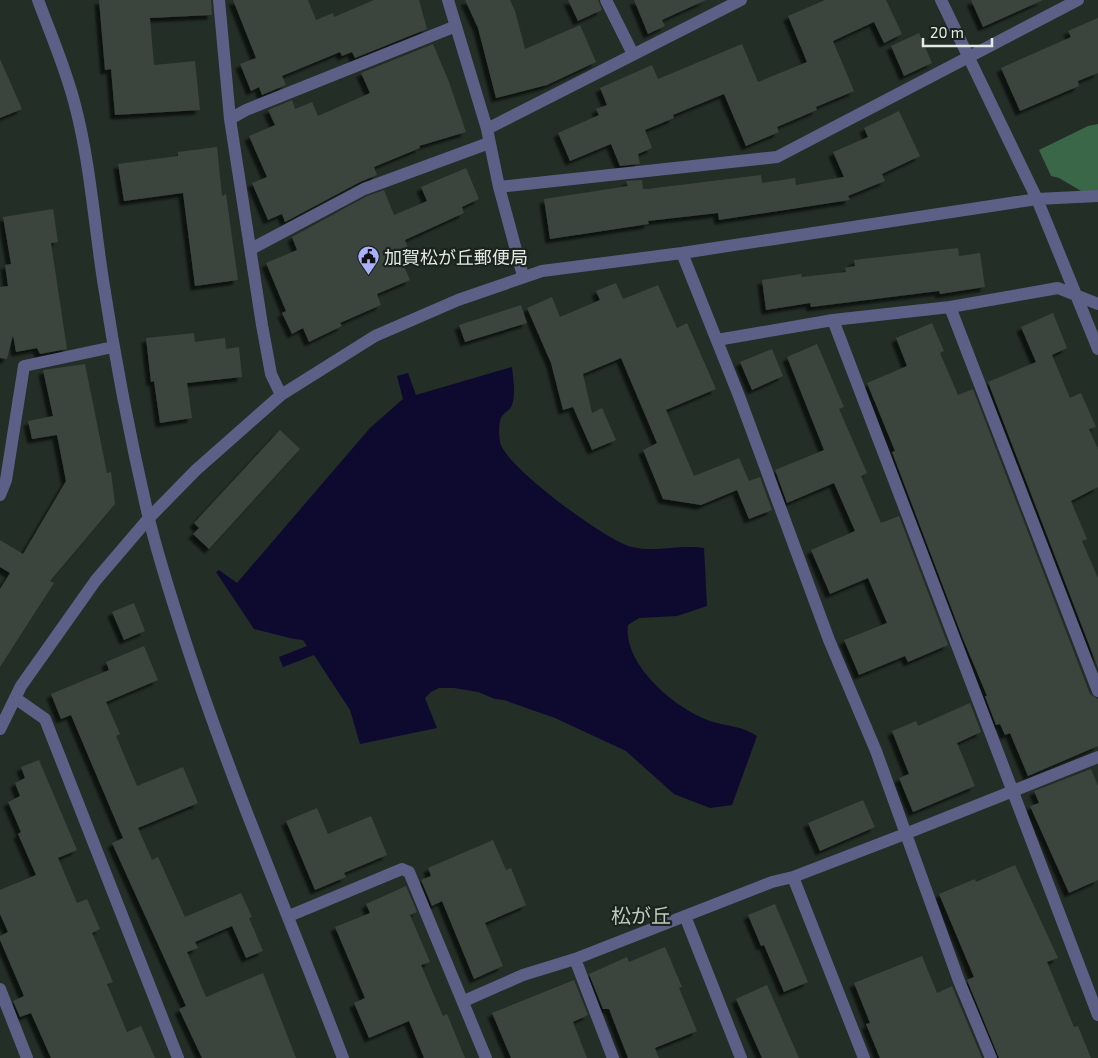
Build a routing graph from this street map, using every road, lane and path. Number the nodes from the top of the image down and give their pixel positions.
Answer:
1 (38, 0) edge
2 (219, 0) edge
3 (448, 0) edge
4 (606, 0) edge
5 (741, 0) edge
6 (941, 0) edge
7 (1078, 0) edge
8 (456, 26) junction
9 (633, 54) junction
10 (970, 57) junction
11 (230, 118) junction
12 (486, 129) junction
13 (489, 142) junction
14 (499, 187) junction
15 (1098, 196) edge
16 (1037, 199) junction
17 (251, 249) junction
18 (682, 253) junction
19 (523, 276) junction
20 (1077, 295) junction
21 (1098, 304) edge
22 (950, 307) junction
23 (833, 320) junction
24 (716, 340) junction
25 (113, 347) junction
26 (1098, 349) edge
27 (281, 395) junction
28 (0, 495) edge
29 (149, 518) junction
30 (1098, 690) edge
31 (15, 698) junction
32 (0, 729) edge
33 (1098, 757) edge
34 (1012, 791) junction
35 (905, 834) junction
36 (793, 877) junction
37 (289, 916) junction
38 (685, 916) junction
39 (575, 960) junction
40 (0, 988) edge
41 (464, 1001) junction
42 (1098, 1014) edge
43 (27, 1058) edge
44 (178, 1058) edge
45 (343, 1058) edge
46 (486, 1058) edge
47 (613, 1058) edge
48 (741, 1058) edge
49 (864, 1058) edge
50 (991, 1058) edge

1 - 25 street
2 - 11 street
3 - 8 street
4 - 9 street
5 - 9 street
6 - 10 street
7 - 10 street
8 - 11 street
8 - 12 street
9 - 12 street
10 - 14 street
10 - 16 street
11 - 17 street
12 - 13 street
13 - 14 street
13 - 17 street
14 - 19 street
15 - 16 street
16 - 18 street
16 - 20 street
17 - 27 street
18 - 19 street
18 - 24 street
19 - 27 street
20 - 21 street
20 - 22 street
20 - 26 street
22 - 23 street
22 - 30 street
23 - 24 street
23 - 34 street
24 - 35 street
25 - 28 street
25 - 29 street
27 - 29 street
29 - 31 street
29 - 37 street
31 - 32 street
31 - 44 street
33 - 34 street
34 - 35 street
34 - 42 street
35 - 36 street
35 - 50 street
36 - 38 street
36 - 49 street
37 - 41 street
37 - 45 street
38 - 39 street
38 - 48 street
39 - 41 street
39 - 47 street
40 - 43 street
41 - 46 street

